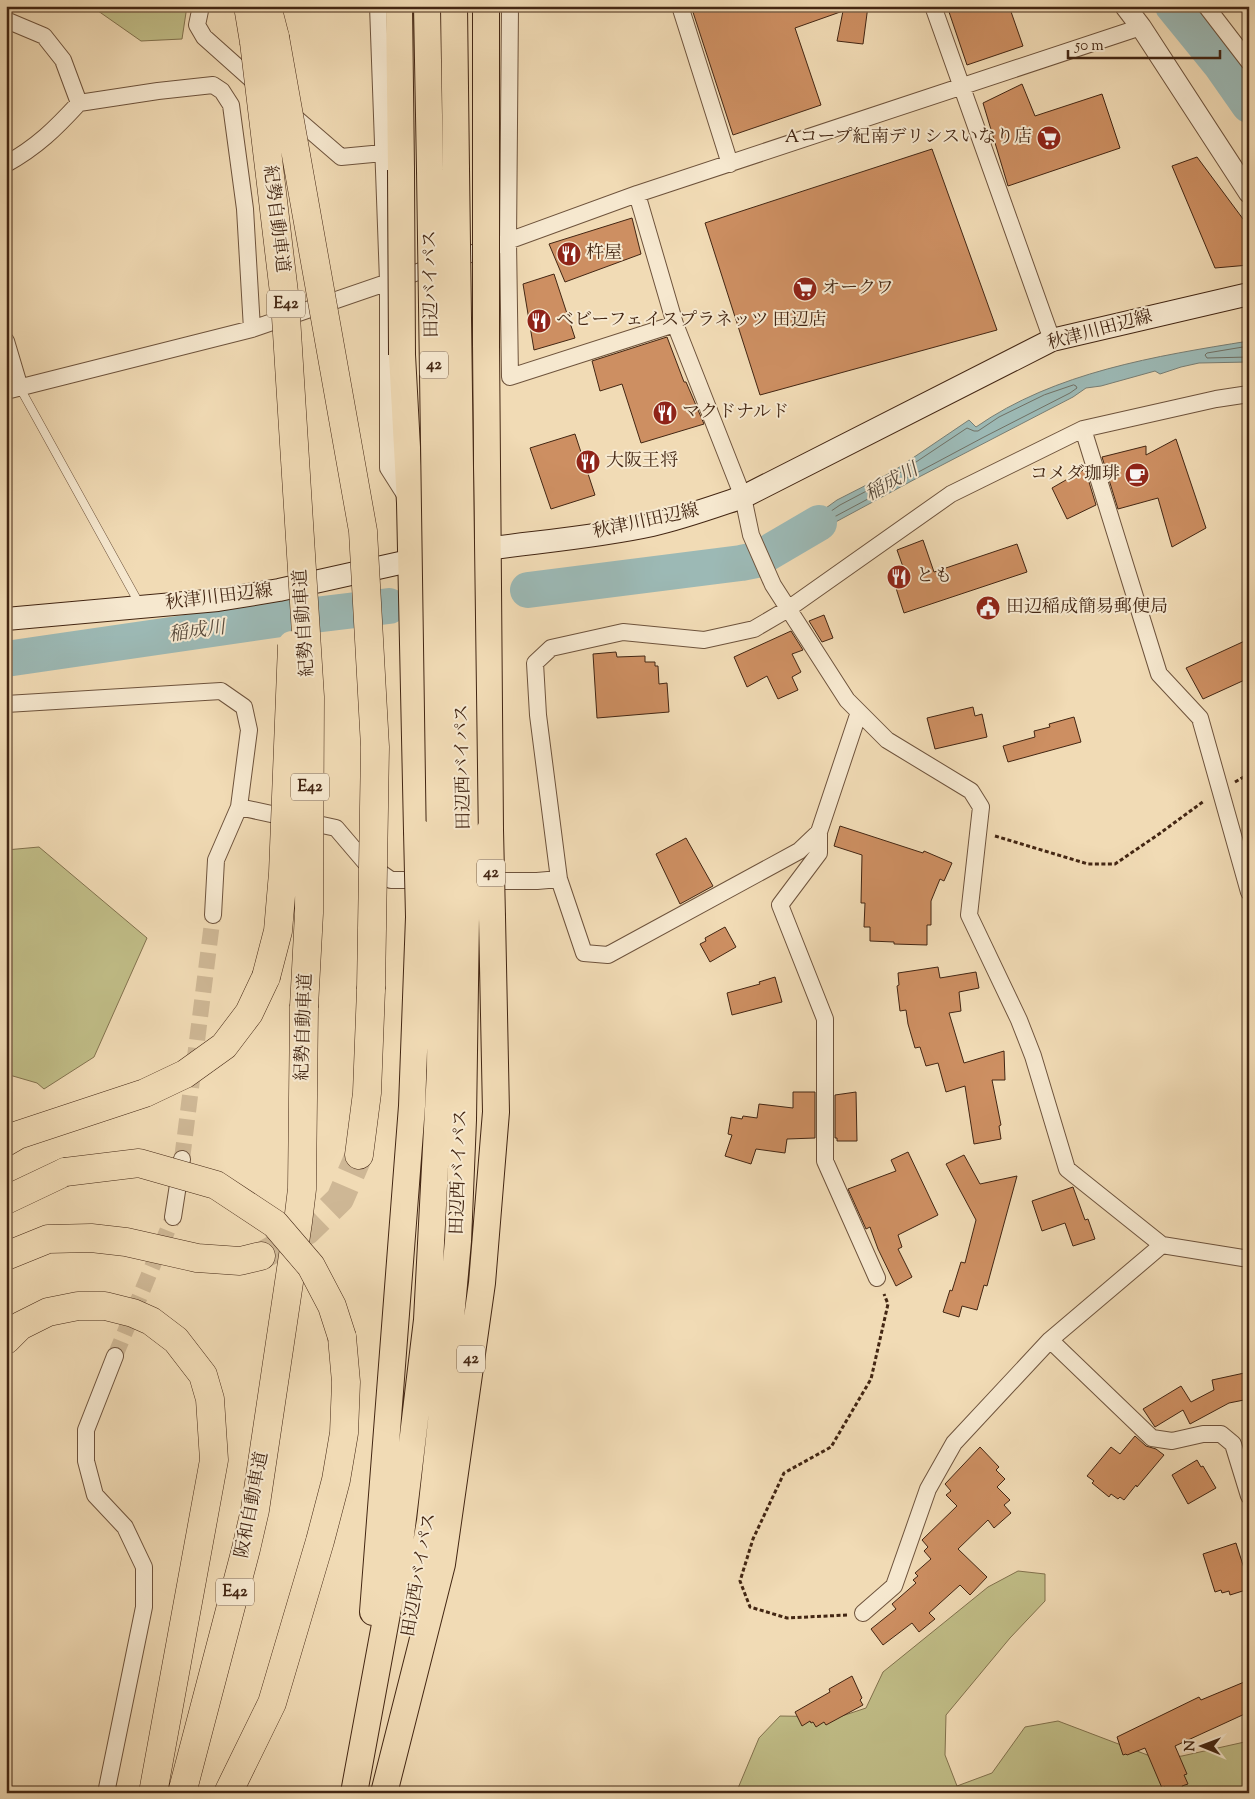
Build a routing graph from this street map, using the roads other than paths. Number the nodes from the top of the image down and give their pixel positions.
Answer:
1 (201, 6) edge
2 (248, 6) edge
3 (267, 6) edge
4 (378, 6) edge
5 (399, 6) edge
6 (427, 6) edge
7 (454, 6) edge
8 (486, 6) edge
9 (510, 6) edge
10 (680, 6) edge
11 (933, 6) edge
12 (1125, 6) edge
13 (1206, 6) edge
14 (6, 20) edge
15 (1141, 27) junction
16 (264, 40) junction
17 (1249, 62) edge
18 (960, 86) junction
19 (79, 103) junction
20 (392, 162) junction
21 (6, 164) edge
22 (730, 164) junction
23 (443, 169) junction
24 (1249, 193) edge
25 (637, 194) junction
26 (508, 240) junction
27 (388, 281) junction
28 (1249, 294) edge
29 (675, 324) junction
30 (252, 329) junction
31 (1052, 340) junction
32 (6, 341) edge
33 (13, 390) edge
34 (1249, 394) edge
35 (1083, 429) junction
36 (743, 497) junction
37 (410, 503) junction
38 (461, 546) joint
39 (488, 548) junction
40 (424, 560) junction
41 (302, 567) junction
42 (141, 607) junction
43 (788, 609) junction
44 (6, 619) edge
45 (6, 704) edge
46 (859, 712) junction
47 (239, 807) junction
48 (819, 832) junction
49 (559, 879) junction
50 (1249, 892) edge
51 (213, 915) tunnel mouth
52 (442, 917) junction
53 (6, 1142) edge
54 (358, 1155) tunnel mouth
55 (182, 1159) tunnel mouth
56 (6, 1200) edge
57 (173, 1218) tunnel mouth
58 (295, 1242) joint
59 (1162, 1245) junction
60 (6, 1256) edge
61 (261, 1256) tunnel mouth
62 (1249, 1259) edge
63 (877, 1278) road end
64 (6, 1340) edge
65 (1050, 1340) junction
66 (115, 1356) tunnel mouth
67 (1249, 1496) edge
68 (863, 1614) road end
69 (356, 1781) edge
70 (106, 1793) edge
71 (153, 1793) edge
72 (182, 1793) edge
73 (228, 1793) edge
74 (382, 1793) edge

1 - 20 street
2 - 16 highway, 紀勢自動車道 / E42
3 - 16 highway
4 - 20 street
5 - 20 highway, 42
6 - 23 highway, 田辺バイパス / 42
7 - 23 highway, 田辺バイパス / 42
8 - 39 highway, bridge
9 - 26 street
10 - 22 street
11 - 18 street
12 - 15 street
13 - 17 street
14 - 19 street
15 - 18 street
15 - 24 street
16 - 41 highway, 紀勢自動車道 / E42, bridge
16 - 54 highway, bridge
18 - 22 street
18 - 31 street
19 - 21 street
19 - 30 street
20 - 27 street
20 - 37 highway, 42, bridge
22 - 25 street
23 - 38 highway, 田辺バイパス / 42, bridge
23 - 40 highway, 田辺バイパス / 42, bridge
25 - 26 street
25 - 29 street
26 - 27 street
26 - 29 street
27 - 30 street
27 - 37 street
28 - 31 main road, 秋津川田辺線
29 - 36 street
30 - 33 street
31 - 36 main road, 秋津川田辺線
32 - 33 street
33 - 42 lane
34 - 35 street
35 - 43 street
35 - 50 street
36 - 39 main road, 秋津川田辺線
36 - 43 street
37 - 40 highway, 42
38 - 52 highway, 田辺西バイパス / 42, bridge
39 - 40 main road, 秋津川田辺線
39 - 74 highway, 42, bridge
40 - 42 main road, 秋津川田辺線
40 - 52 highway, 田辺西バイパス / 42, bridge
40 - 52 highway, 42, bridge
41 - 53 highway, bridge
41 - 58 highway, 紀勢自動車道 / E42, bridge
42 - 44 main road, 秋津川田辺線
43 - 46 street
43 - 49 street
45 - 47 street
46 - 48 street
46 - 59 street
47 - 49 street
47 - 51 street
48 - 49 street
48 - 63 street
52 - 69 highway, 42
52 - 74 highway, 田辺西バイパス / 42
55 - 57 street
56 - 73 highway, bridge
58 - 72 highway, 阪和自動車道 / E42
59 - 62 street
59 - 65 street
60 - 61 highway
64 - 71 highway
65 - 67 street
65 - 68 street
66 - 70 street

